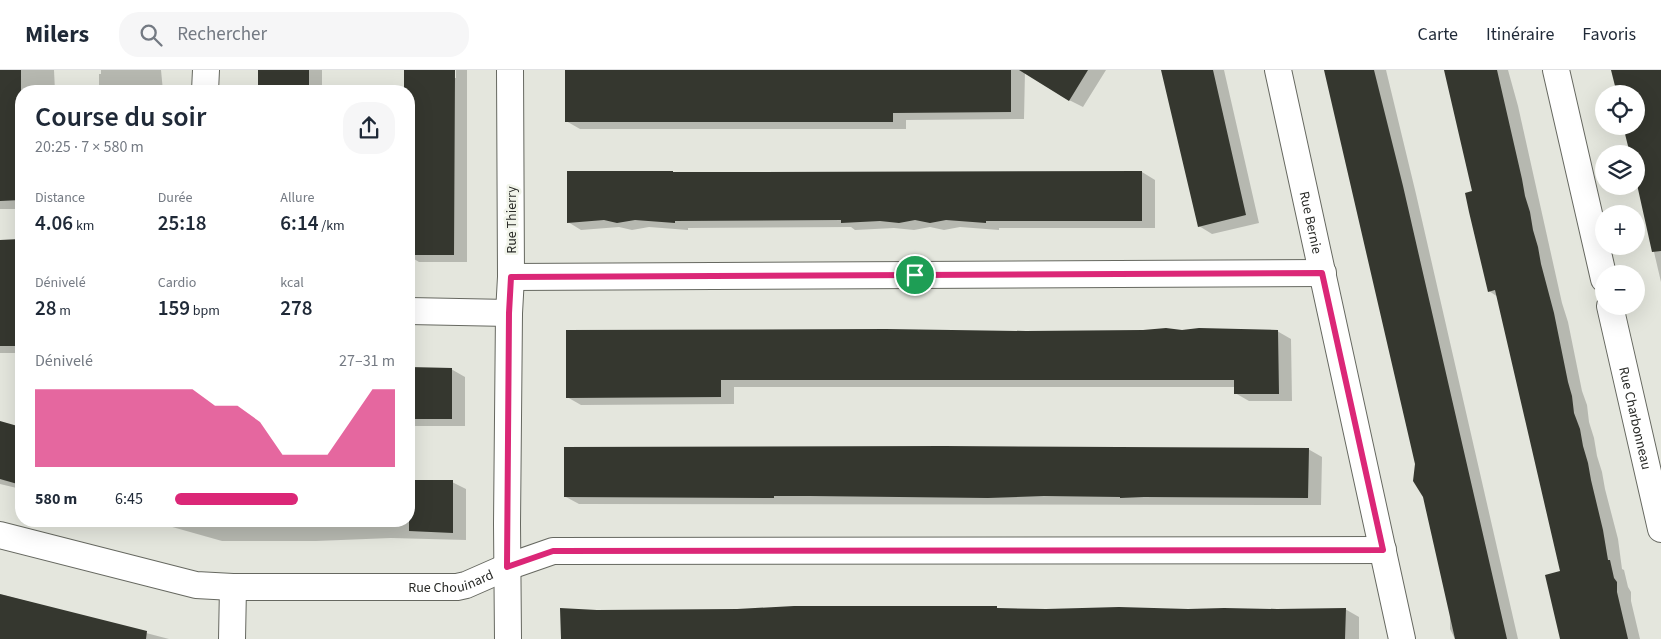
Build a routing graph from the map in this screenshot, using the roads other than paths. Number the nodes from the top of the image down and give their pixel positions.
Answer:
1 (206, 70) edge
2 (510, 70) edge
3 (1278, 70) edge
4 (1556, 70) edge
5 (205, 85) edge
6 (1601, 265) edge
7 (1322, 273) junction
8 (511, 277) junction
9 (415, 311) edge
10 (509, 313) junction
11 (1612, 315) edge
12 (1661, 530) edge
13 (0, 535) edge
14 (1383, 550) junction
15 (507, 567) junction
16 (233, 587) junction
17 (232, 639) edge
18 (508, 639) edge
19 (1402, 639) edge

1 - 5 street
2 - 8 street, Rue Thierry
3 - 7 street, Rue Bernie
4 - 6 street
7 - 8 street
7 - 14 street, Rue Bernie
8 - 10 street, Rue Thierry
9 - 10 street
10 - 15 street, Rue Thierry
11 - 12 street, Rue Charbonneau
13 - 16 street, Rue Chouinard
14 - 15 street, Rue Chouinard
14 - 19 street, Rue Bernie
15 - 16 street, Rue Chouinard
15 - 18 street, Rue Thierry
16 - 17 street

